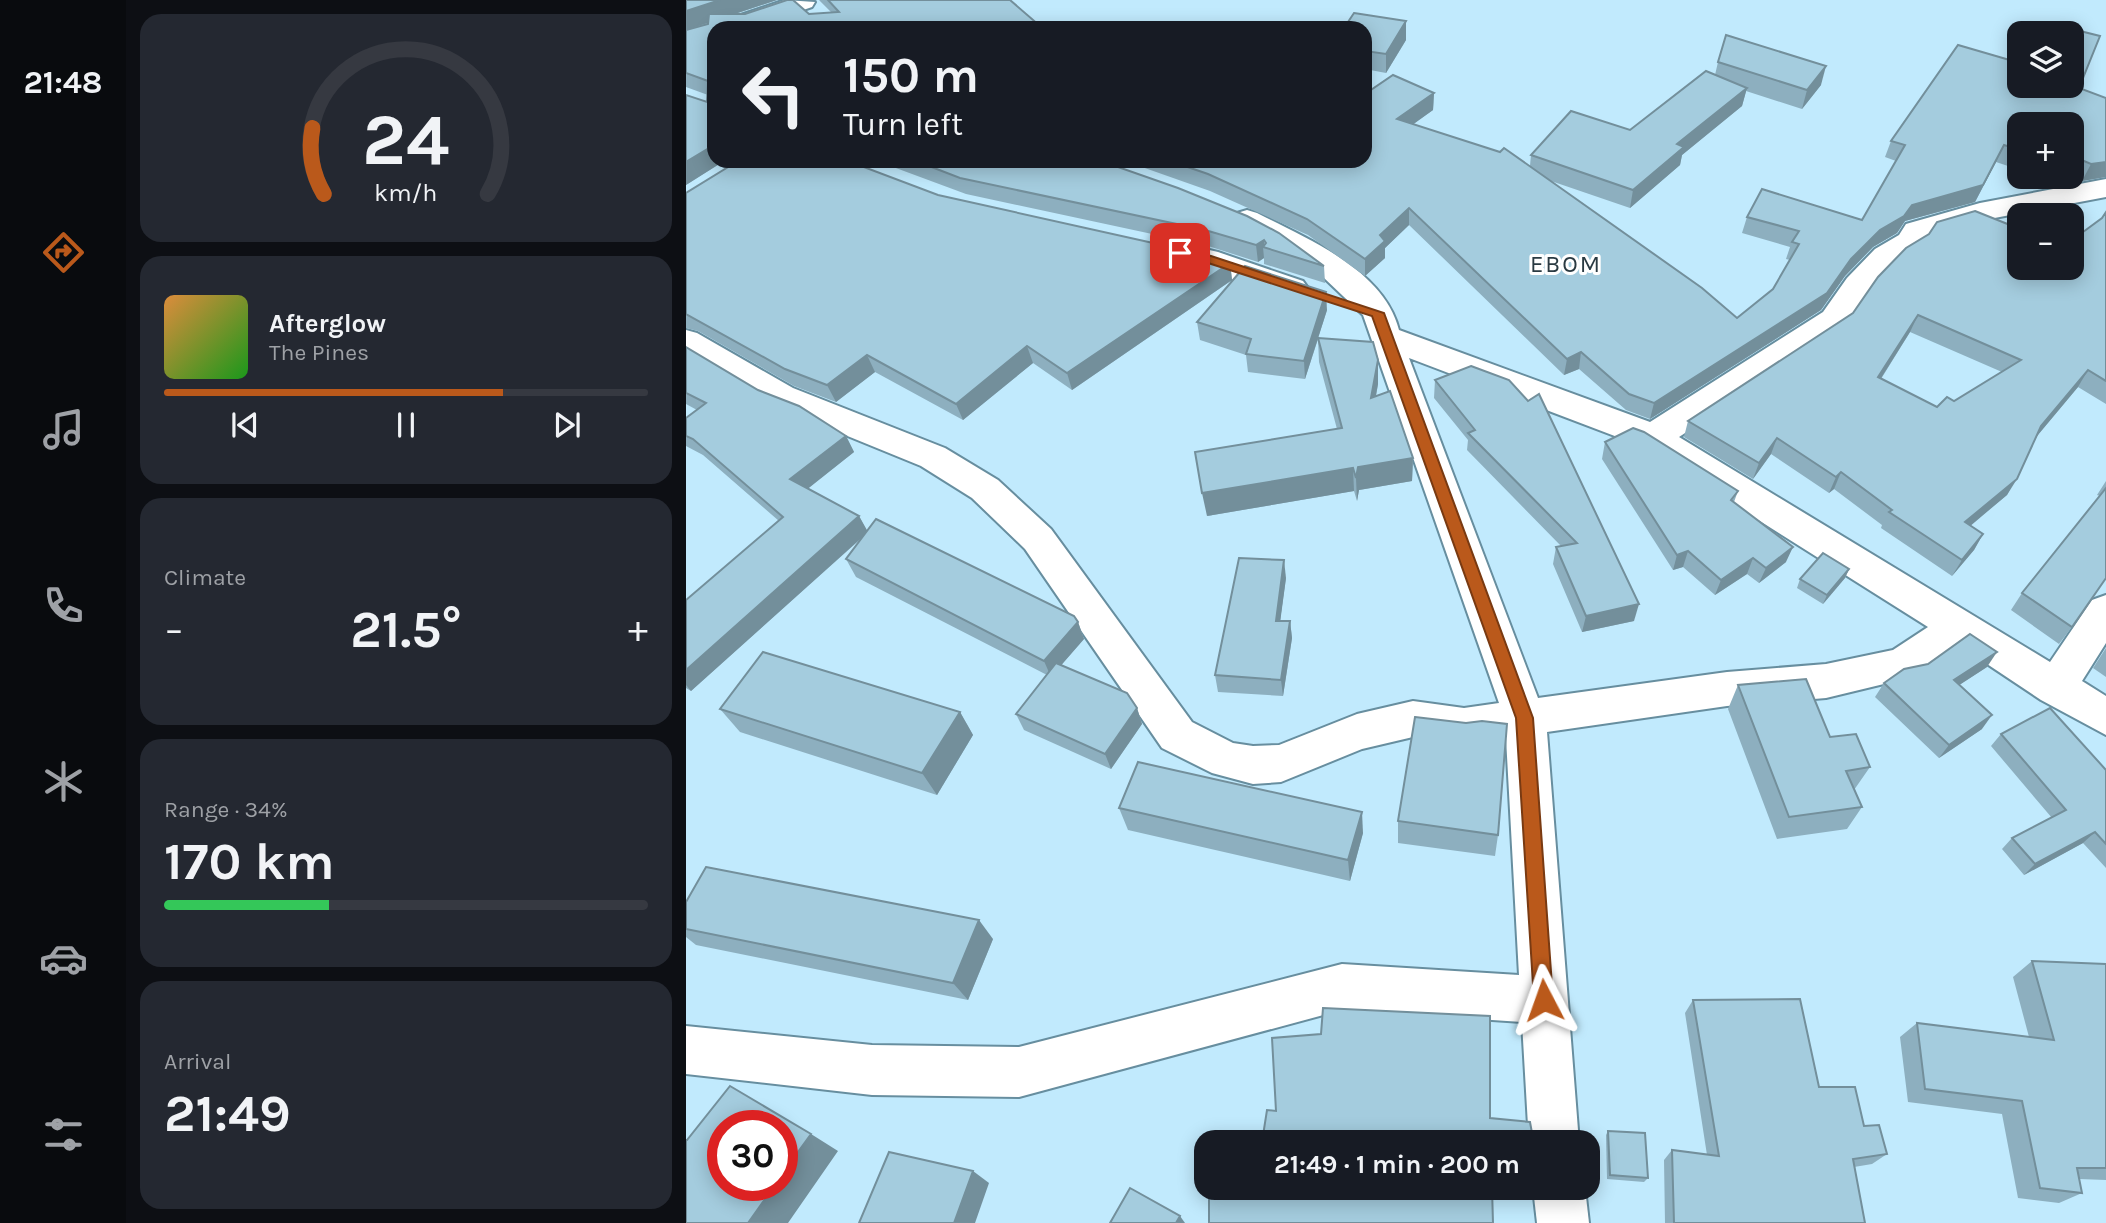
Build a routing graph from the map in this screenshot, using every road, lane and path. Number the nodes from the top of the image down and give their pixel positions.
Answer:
1 (808, 7) edge
2 (754, 21) edge
3 (2106, 188) edge
4 (1215, 206) edge
5 (1153, 248) edge
6 (1382, 325) junction
7 (686, 341) edge
8 (1653, 437) junction
9 (2106, 611) edge
10 (1958, 627) junction
11 (2054, 688) junction
12 (2106, 717) edge
13 (1525, 718) junction
14 (1544, 1000) junction
15 (686, 1049) edge
16 (1553, 1130) edge
17 (1560, 1200) edge
18 (1563, 1223) edge

1 - 2 street
3 - 8 street
4 - 6 street
5 - 6 street
6 - 8 street
6 - 13 street
7 - 13 street
8 - 10 street
9 - 11 street
10 - 11 street
10 - 13 street
11 - 12 street
13 - 14 street
14 - 15 street
14 - 16 street
17 - 18 street

